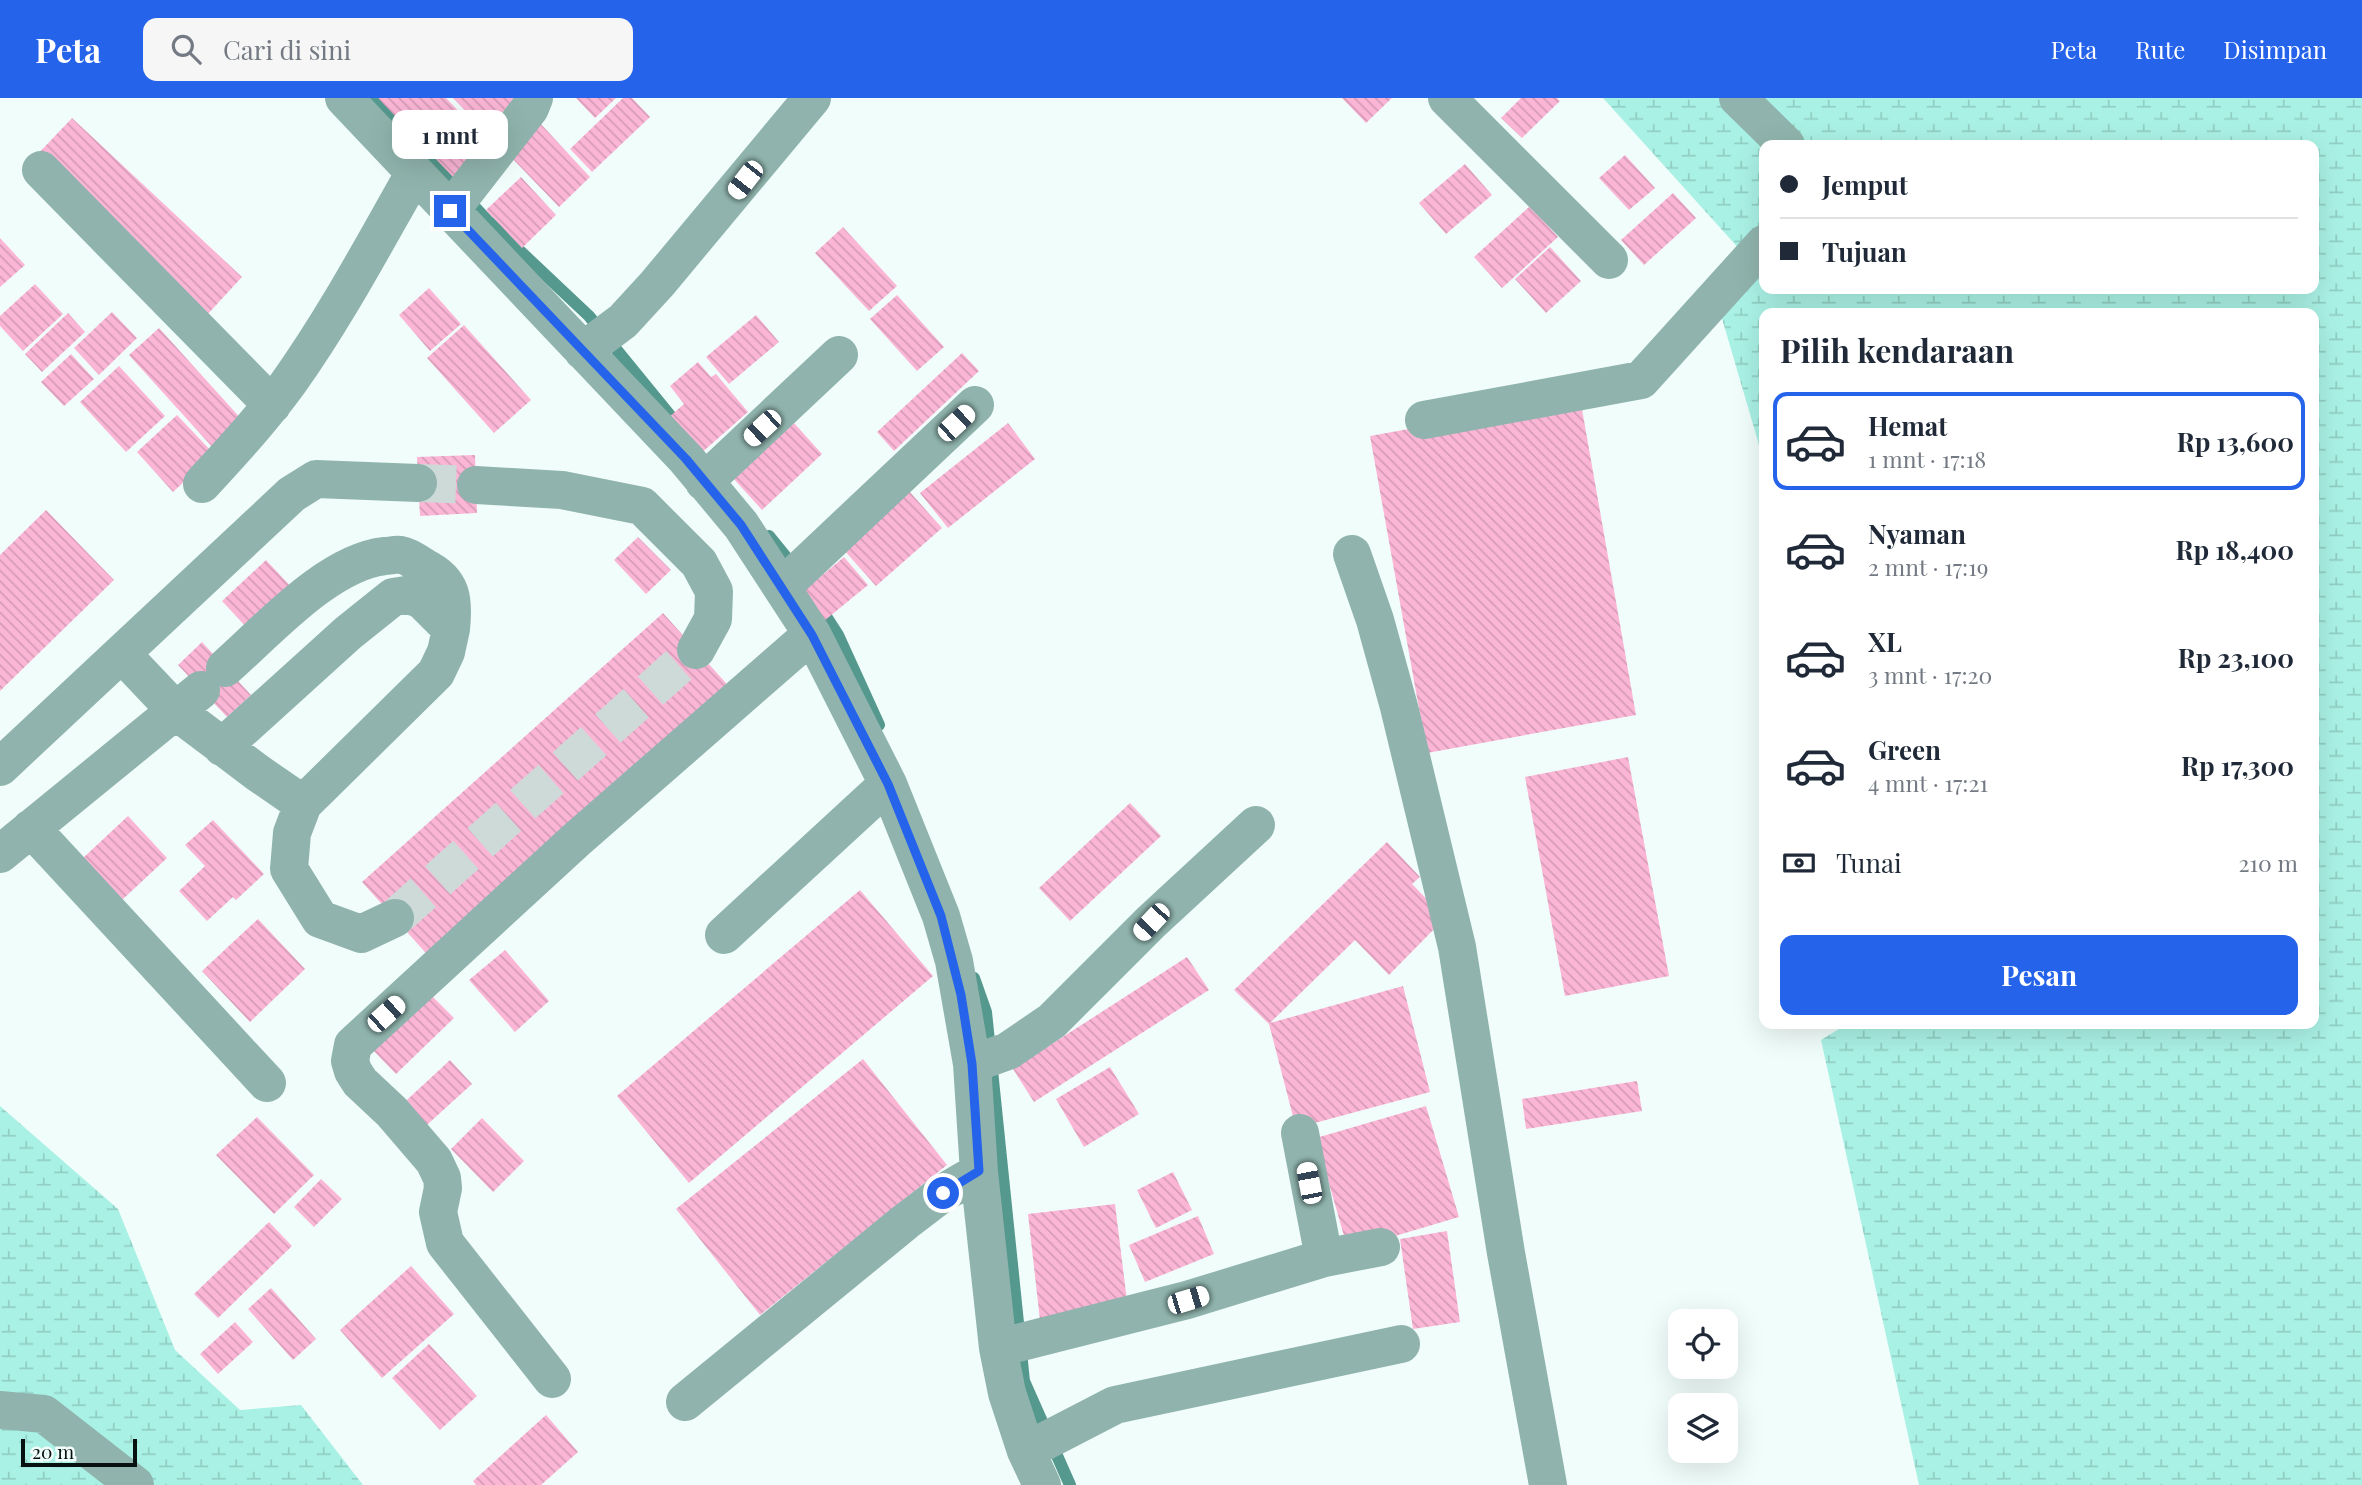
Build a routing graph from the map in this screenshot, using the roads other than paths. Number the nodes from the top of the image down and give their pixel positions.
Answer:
1 (345, 98) edge
2 (534, 98) edge
3 (813, 98) edge
4 (1447, 98) edge
5 (1738, 98) edge
6 (1781, 140) edge
7 (41, 170) dead end
8 (414, 174) junction
9 (450, 211) junction
10 (1759, 250) edge
11 (1609, 260) dead end
12 (601, 337) junction
13 (839, 355) dead end
14 (975, 404) dead end
15 (272, 405) junction
16 (1424, 420) dead end
17 (704, 482) junction
18 (418, 483) tunnel mouth
19 (202, 484) dead end
20 (476, 485) tunnel mouth
21 (1352, 554) dead end
22 (782, 587) junction
23 (451, 629) junction
24 (812, 635) junction
25 (696, 649) tunnel mouth
26 (123, 655) junction
27 (201, 690) junction
28 (222, 747) junction
29 (0, 767) edge
30 (888, 784) junction
31 (303, 804) junction
32 (1256, 825) dead end
33 (32, 828) junction
34 (0, 854) edge
35 (395, 919) tunnel mouth
36 (724, 935) dead end
37 (972, 1064) junction
38 (267, 1083) dead end
39 (1300, 1133) dead end
40 (979, 1171) junction
41 (1381, 1247) dead end
42 (1324, 1258) junction
43 (1401, 1344) dead end
44 (998, 1348) junction
45 (552, 1378) dead end
46 (685, 1402) dead end
47 (0, 1410) edge
48 (1026, 1451) junction
49 (135, 1485) edge
50 (1042, 1485) edge
51 (1548, 1485) edge

1 - 8 street
2 - 9 street
3 - 12 street
4 - 11 street
5 - 6 street
7 - 15 street
8 - 9 street
8 - 15 street
9 - 12 street
10 - 16 street
12 - 17 street
13 - 17 street
14 - 22 street
15 - 19 street
17 - 22 street
18 - 26 street
20 - 25 street
21 - 51 street
22 - 24 street
23 - 27 street
23 - 28 street
23 - 31 street
24 - 30 street
24 - 45 street
26 - 27 street
26 - 29 street
27 - 28 street
27 - 33 street
28 - 31 street
30 - 36 street
30 - 37 street
31 - 35 street
32 - 37 street
33 - 34 street
33 - 38 street
37 - 40 street
39 - 42 street
40 - 44 street
40 - 46 street
41 - 42 street
42 - 44 street
43 - 48 street
44 - 48 street
47 - 49 street
48 - 50 street

